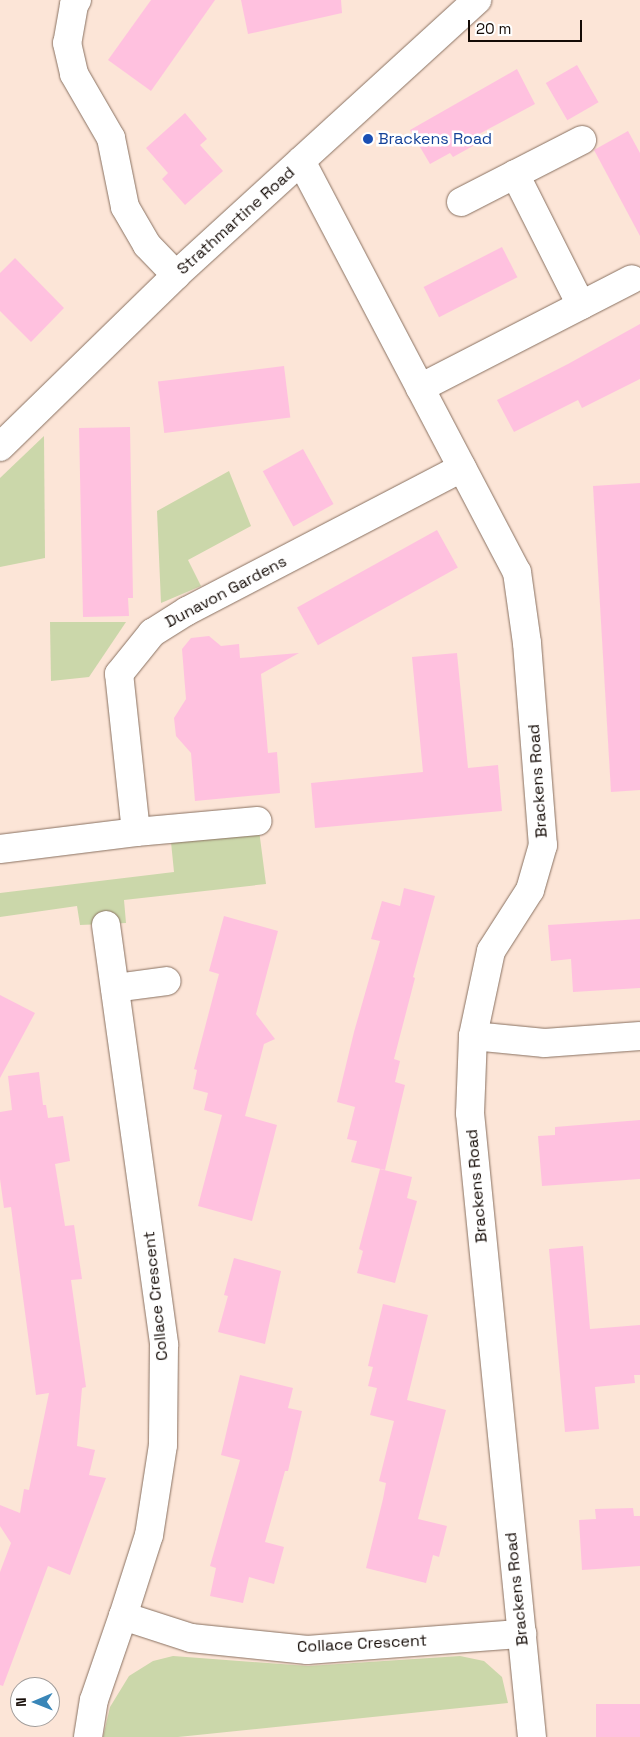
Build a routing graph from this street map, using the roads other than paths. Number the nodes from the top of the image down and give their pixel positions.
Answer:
1 (77, 0) edge
2 (477, 0) edge
3 (582, 140) dead end
4 (301, 161) junction
5 (515, 174) junction
6 (461, 202) dead end
7 (176, 275) junction
8 (632, 279) dead end
9 (581, 305) junction
10 (420, 388) junction
11 (0, 447) edge
12 (462, 468) junction
13 (258, 821) dead end
14 (136, 832) junction
15 (0, 849) edge
16 (106, 925) dead end
17 (167, 981) dead end
18 (115, 988) junction
19 (473, 1036) junction
20 (640, 1036) edge
21 (123, 1616) junction
22 (522, 1634) junction
23 (88, 1737) edge
24 (532, 1737) edge

1 - 7 street
2 - 4 street, Strathmartine Road
3 - 5 street
4 - 7 street, Strathmartine Road
4 - 10 street, Brackens Road
5 - 6 street
5 - 9 street
7 - 11 street, Strathmartine Road
8 - 9 street
9 - 10 street
10 - 12 street, Brackens Road
12 - 14 street, Dunavon Gardens
12 - 19 street, Brackens Road
13 - 14 street
14 - 15 street
16 - 18 street, Collace Crescent
17 - 18 street
18 - 21 street, Collace Crescent
19 - 20 street
19 - 22 street, Brackens Road
21 - 22 street, Collace Crescent
21 - 23 street
22 - 24 street, Brackens Road

